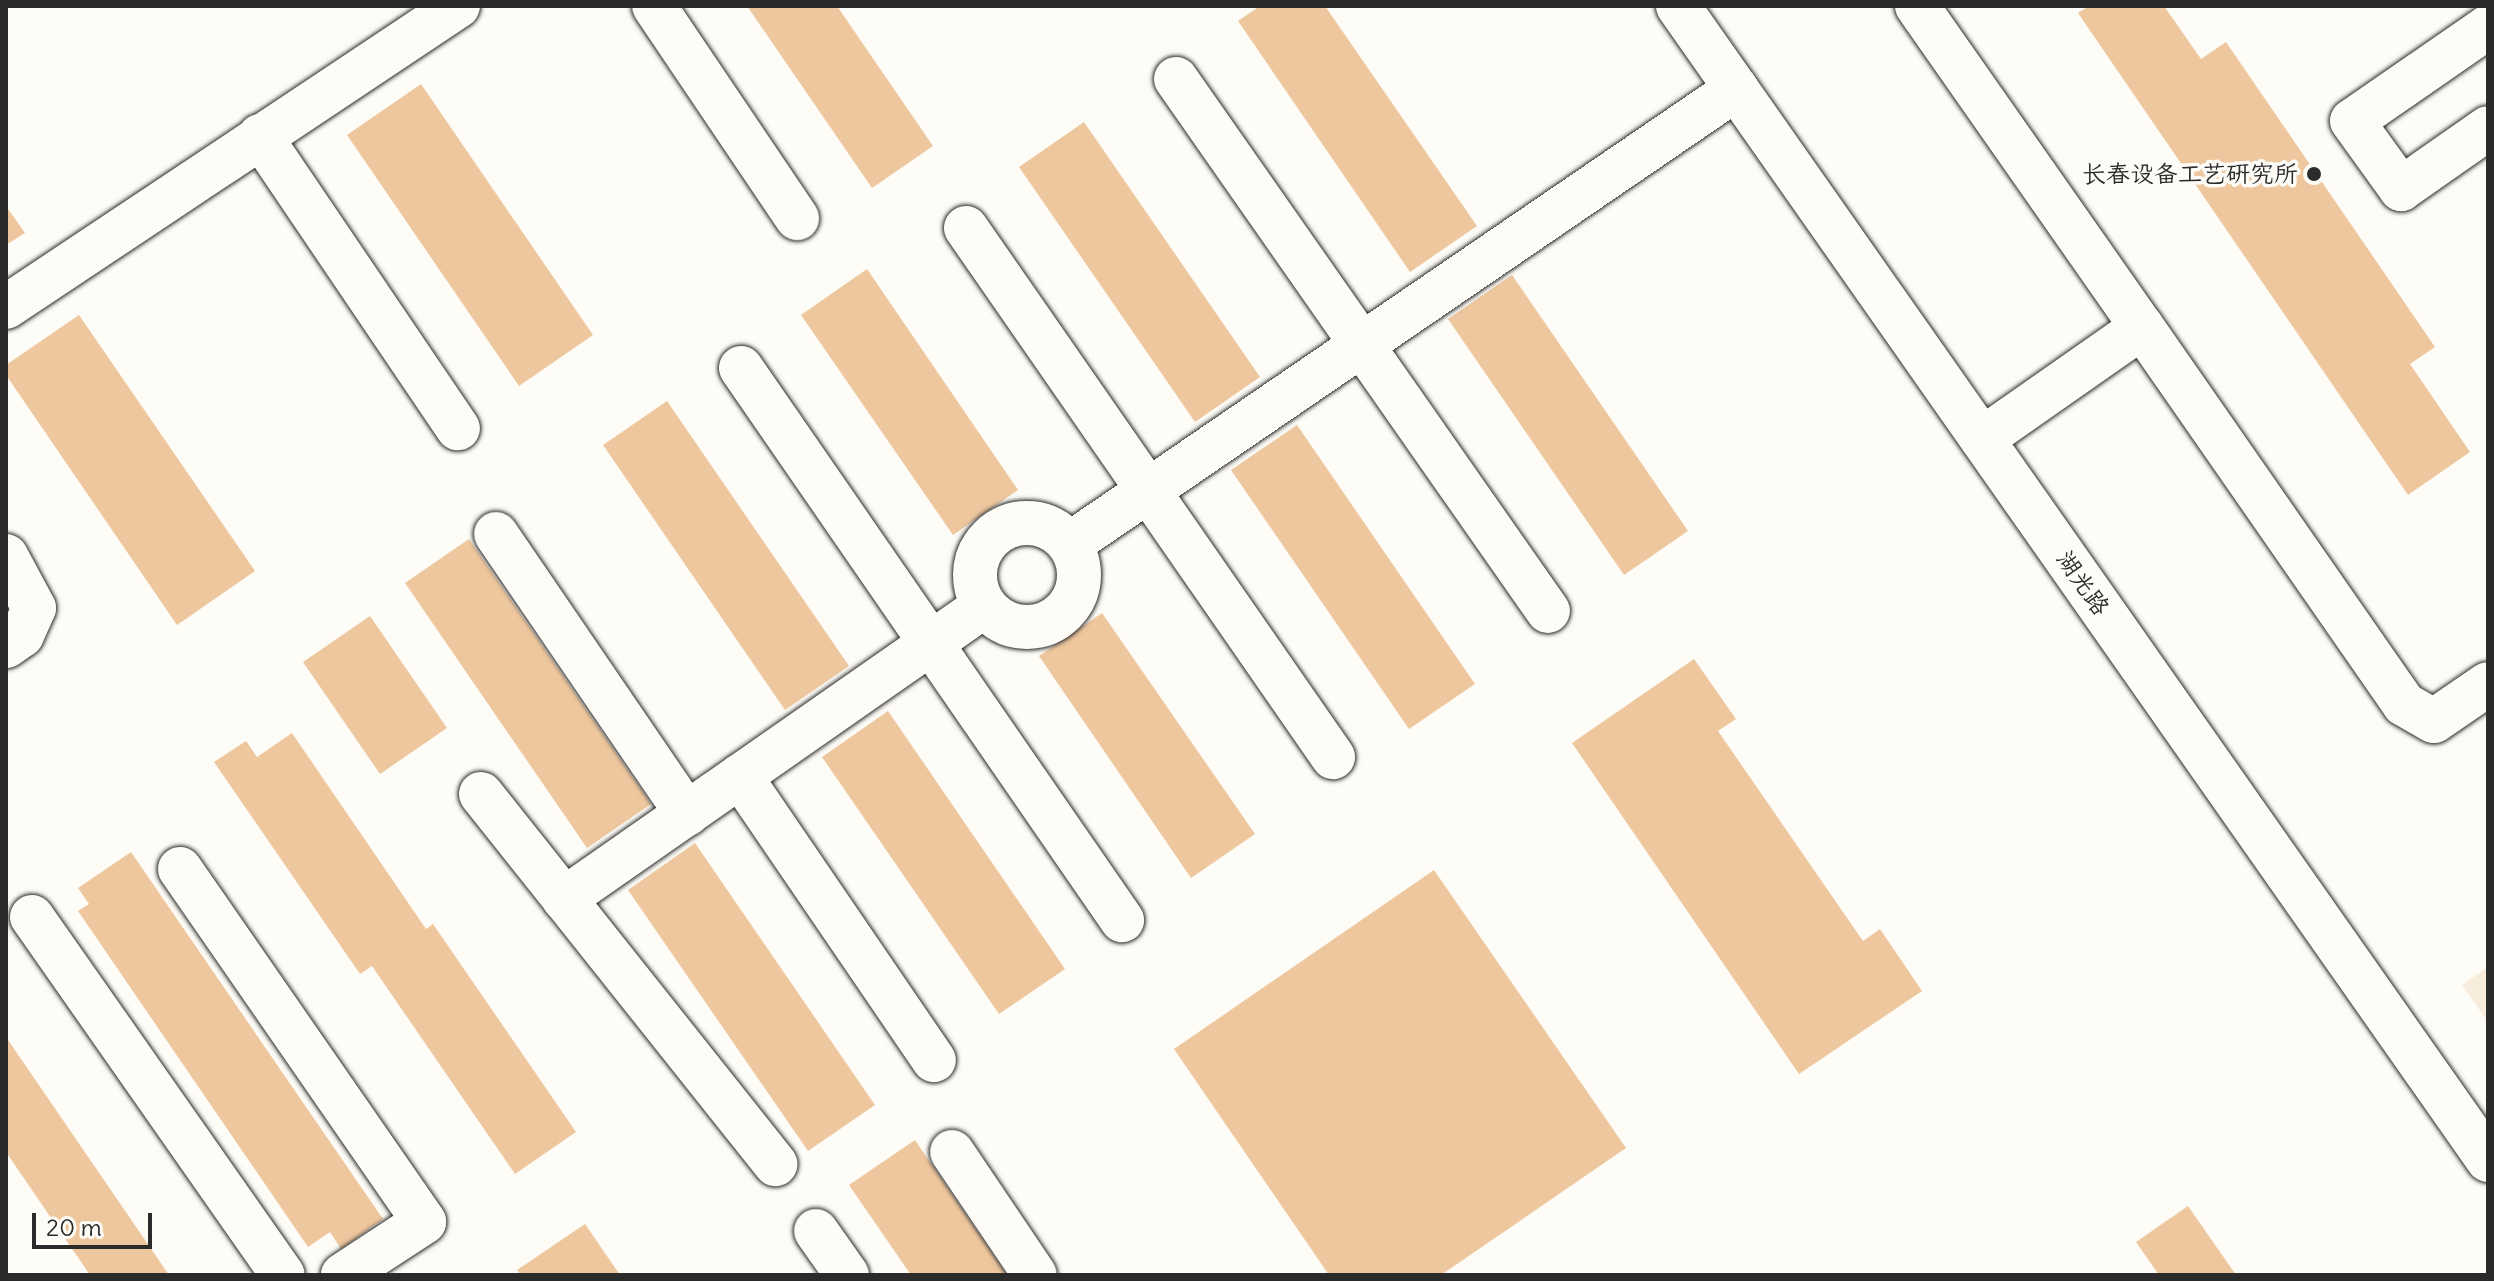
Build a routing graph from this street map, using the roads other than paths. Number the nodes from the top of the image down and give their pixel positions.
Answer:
1 (458, 6) edge
2 (654, 6) edge
3 (1678, 6) edge
4 (1917, 6) edge
5 (2488, 27) edge
6 (1176, 79) dead end
7 (1736, 89) junction
8 (2488, 128) edge
9 (260, 136) junction
10 (797, 218) dead end
11 (966, 228) dead end
12 (6, 307) edge
13 (2142, 327) junction
14 (1362, 344) junction
15 (741, 368) dead end
16 (458, 428) dead end
17 (1982, 439) junction
18 (1148, 491) junction
19 (496, 534) dead end
20 (1070, 544) junction
21 (6, 556) edge
22 (984, 606) junction
23 (1548, 611) dead end
24 (930, 642) junction
25 (6, 646) edge
26 (2488, 684) edge
27 (1333, 757) dead end
28 (740, 776) junction
29 (481, 794) dead end
30 (687, 814) junction
31 (180, 869) dead end
32 (564, 899) junction
33 (32, 917) dead end
34 (1122, 920) dead end
35 (934, 1060) dead end
36 (952, 1152) dead end
37 (2488, 1160) edge
38 (775, 1164) dead end
39 (816, 1231) dead end
40 (283, 1275) edge
41 (343, 1275) edge
42 (847, 1275) edge
43 (1035, 1275) edge

1 - 9 street
2 - 10 street
3 - 7 street, 湖光路
4 - 13 street
5 - 8 street
6 - 14 street
7 - 14 street
7 - 17 street, 湖光路
9 - 12 street
9 - 16 street
11 - 18 street
13 - 17 street
13 - 26 street
14 - 18 street
14 - 23 street
15 - 24 street
17 - 37 street, 湖光路
18 - 20 street
18 - 27 street
19 - 30 street
20 - 22 street
20 - 22 street
21 - 25 street
22 - 24 street
24 - 28 street
24 - 34 street
28 - 30 street
28 - 35 street
29 - 32 street
30 - 32 street
31 - 41 street
32 - 38 street
33 - 40 street
36 - 43 street
39 - 42 street

